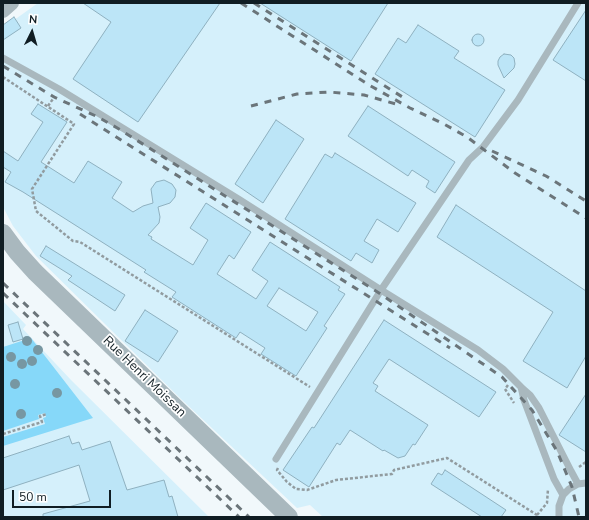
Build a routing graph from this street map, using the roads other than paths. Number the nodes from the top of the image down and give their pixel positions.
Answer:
1 (12, 3) edge
2 (578, 3) edge
3 (3, 11) edge
4 (3, 58) edge
5 (3, 233) edge
6 (381, 290) junction
7 (521, 386) junction
8 (278, 462) road end
9 (582, 483) edge
10 (563, 495) junction
11 (289, 517) edge
12 (559, 517) edge

1 - 3 street
2 - 6 lane
4 - 6 lane
5 - 11 street, Rue Henri Moissan
6 - 7 lane
6 - 8 lane
7 - 9 lane
7 - 10 lane
9 - 10 lane
10 - 12 lane

